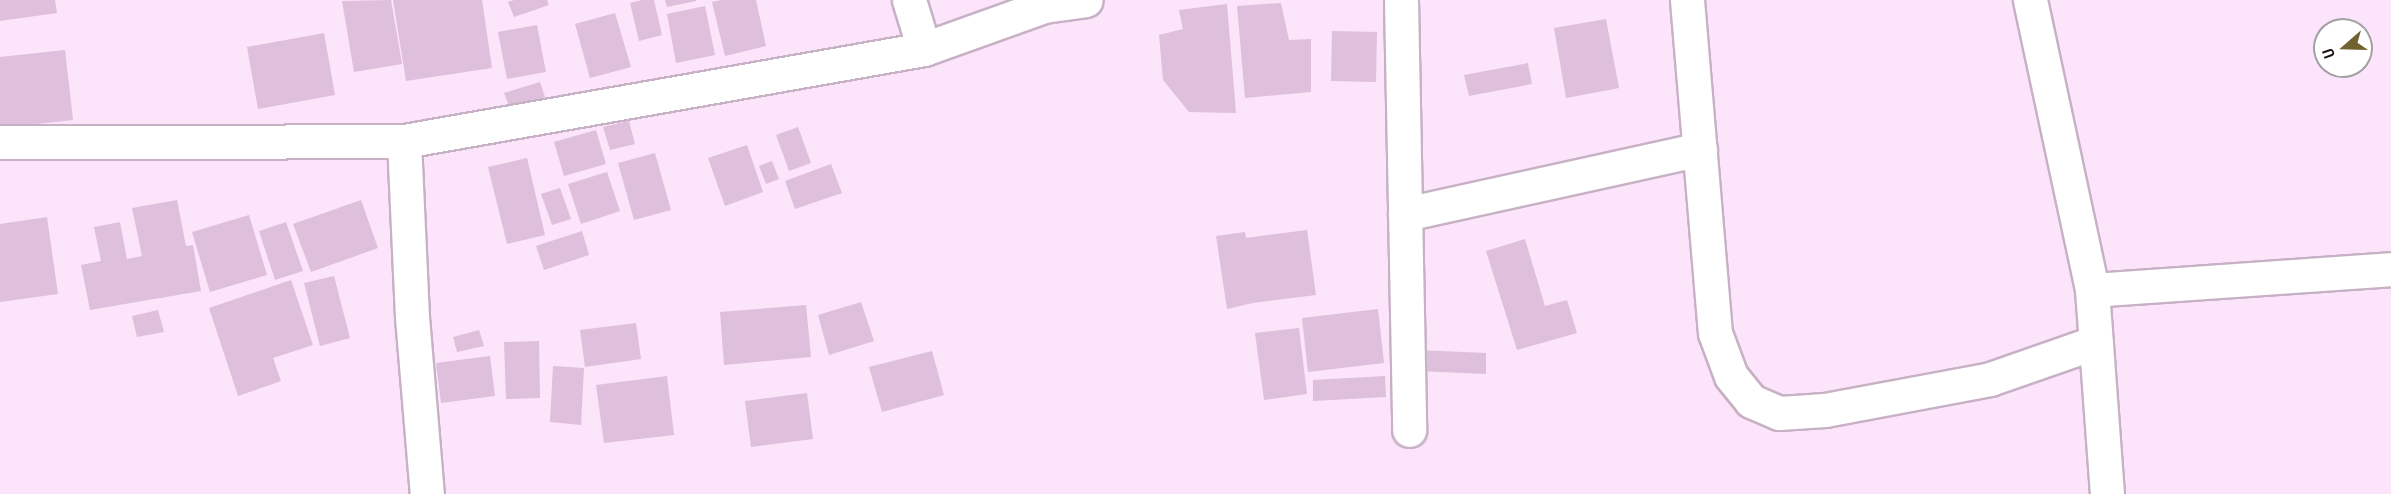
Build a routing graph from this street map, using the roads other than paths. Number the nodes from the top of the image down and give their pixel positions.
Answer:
1 (909, 0) edge
2 (1086, 0) edge
3 (1401, 0) edge
4 (1687, 0) edge
5 (2030, 0) edge
6 (924, 49) junction
7 (404, 141) junction
8 (0, 142) edge
9 (1700, 149) junction
10 (1405, 214) junction
11 (2391, 269) edge
12 (2092, 290) junction
13 (2096, 342) junction
14 (1409, 430) dead end
15 (427, 494) edge
16 (2107, 494) edge

1 - 6 street
2 - 6 street
3 - 10 street
4 - 9 street
5 - 12 street
6 - 7 street
7 - 8 street
7 - 15 street
9 - 10 street
9 - 13 street
10 - 14 street
11 - 12 street
12 - 13 street
13 - 16 street

